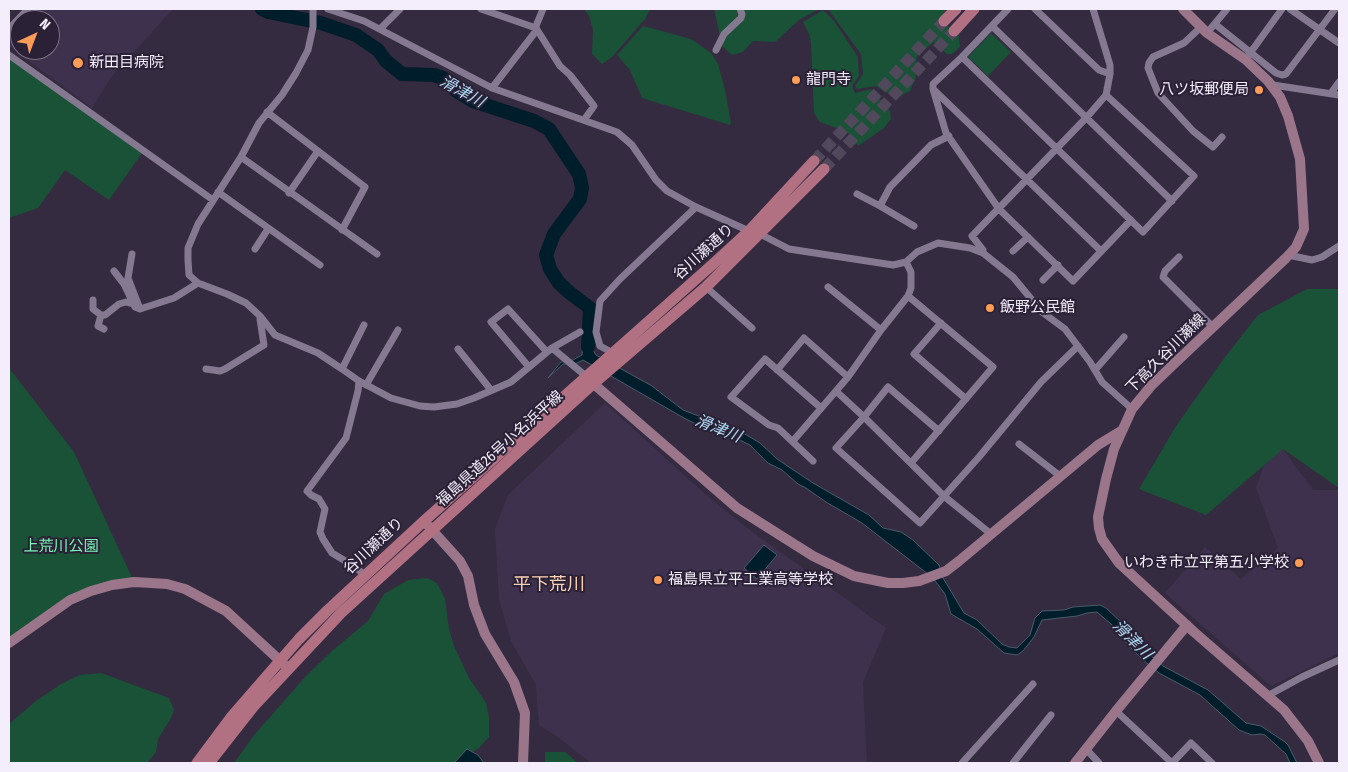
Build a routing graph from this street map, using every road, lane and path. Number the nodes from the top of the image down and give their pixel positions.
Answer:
1 (28, 9) edge
2 (328, 9) edge
3 (400, 9) edge
4 (481, 9) edge
5 (544, 9) edge
6 (740, 9) edge
7 (956, 9) edge
8 (974, 9) edge
9 (1008, 9) edge
10 (1036, 9) edge
11 (1093, 9) edge
12 (1183, 9) edge
13 (1227, 9) edge
14 (1282, 9) edge
15 (1290, 9) edge
16 (1335, 9) edge
17 (314, 11) edge
18 (348, 12) edge
19 (944, 21) tunnel mouth
20 (1215, 24) junction
21 (992, 26) junction
22 (536, 28) junction
23 (9, 29) edge
24 (380, 29) junction
25 (1204, 30) junction
26 (1320, 30) junction
27 (954, 31) tunnel mouth
28 (1339, 43) edge
29 (716, 50) dead end
30 (9, 54) edge
31 (1248, 56) junction
32 (962, 58) junction
33 (1110, 74) junction
34 (1339, 82) edge
35 (1273, 85) junction
36 (492, 88) junction
37 (934, 89) junction
38 (1331, 93) junction
39 (1339, 95) edge
40 (1106, 96) junction
41 (266, 112) junction
42 (1087, 117) junction
43 (584, 120) junction
44 (949, 136) junction
45 (1222, 137) dead end
46 (1057, 149) junction
47 (318, 151) junction
48 (241, 157) junction
49 (814, 160) tunnel mouth
50 (824, 169) tunnel mouth
51 (1027, 178) junction
52 (218, 192) junction
53 (289, 192) junction
54 (857, 194) dead end
55 (213, 200) junction
56 (1172, 200) junction
57 (880, 206) junction
58 (696, 207) junction
59 (999, 209) junction
60 (1131, 220) junction
61 (914, 226) dead end
62 (268, 229) junction
63 (342, 230) junction
64 (755, 232) junction
65 (1028, 237) junction
66 (1339, 246) edge
67 (255, 249) dead end
68 (1013, 251) dead end
69 (1100, 251) junction
70 (983, 253) junction
71 (132, 254) dead end
72 (377, 254) dead end
73 (1288, 255) junction
74 (1179, 257) dead end
75 (906, 262) junction
76 (320, 265) dead end
77 (1058, 265) junction
78 (114, 272) dead end
79 (1043, 280) dead end
80 (198, 283) junction
81 (706, 287) junction
82 (828, 287) dead end
83 (908, 296) junction
84 (93, 300) dead end
85 (133, 304) junction
86 (140, 309) junction
87 (101, 315) junction
88 (260, 316) junction
89 (941, 324) junction
90 (364, 326) dead end
91 (1213, 327) junction
92 (752, 328) dead end
93 (104, 329) dead end
94 (398, 330) dead end
95 (881, 330) junction
96 (580, 332) dead end
97 (1124, 337) dead end
98 (1078, 346) junction
99 (458, 349) dead end
100 (550, 350) junction
101 (612, 358) junction
102 (529, 367) junction
103 (342, 369) junction
104 (206, 370) dead end
105 (777, 370) junction
106 (1095, 370) junction
107 (848, 377) junction
108 (593, 378) junction
109 (359, 381) junction
110 (366, 385) junction
111 (491, 390) junction
112 (836, 391) junction
113 (966, 399) junction
114 (821, 408) junction
115 (1132, 409) junction
116 (864, 417) junction
117 (939, 431) junction
118 (1121, 431) junction
119 (792, 441) junction
120 (1019, 444) dead end
121 (813, 461) dead end
122 (911, 463) junction
123 (1060, 476) junction
124 (945, 497) junction
125 (424, 521) junction
126 (433, 531) junction
127 (991, 534) junction
128 (365, 575) junction
129 (1187, 625) junction
130 (9, 643) edge
131 (1339, 660) edge
132 (284, 664) junction
133 (1033, 684) dead end
134 (1269, 695) junction
135 (1116, 711) junction
136 (1051, 715) dead end
137 (1086, 749) junction
138 (197, 763) edge
139 (209, 763) edge
140 (523, 763) edge
141 (962, 763) edge
142 (1012, 763) edge
143 (1075, 763) edge
144 (1099, 763) edge
145 (1172, 763) edge
146 (1212, 763) edge
147 (1319, 763) edge

1 - 23 street
2 - 18 street
3 - 24 street
4 - 22 street
5 - 22 street
6 - 29 street
7 - 19 main road
8 - 27 main road
9 - 21 street
10 - 33 street
11 - 33 street
12 - 25 street, 下高久谷川瀬線
13 - 20 street
14 - 31 street
15 - 26 street
16 - 26 street
17 - 41 street
18 - 24 street
20 - 25 street
20 - 31 street
21 - 32 street
21 - 42 street
22 - 36 street
22 - 43 street
24 - 36 street
25 - 31 street, 下高久谷川瀬線
25 - 45 street
26 - 28 street
26 - 31 street
30 - 55 street
31 - 35 street, 下高久谷川瀬線
32 - 37 street
32 - 46 street
33 - 40 street
34 - 38 street
35 - 38 street
35 - 73 street, 下高久谷川瀬線
36 - 43 street
37 - 44 street
37 - 51 street
38 - 39 street
40 - 42 street
40 - 56 street
41 - 47 street
41 - 48 street
42 - 46 street
42 - 56 street
43 - 58 street
44 - 57 street
44 - 59 street
46 - 51 street
46 - 60 street
47 - 53 street
47 - 63 street
48 - 52 street
48 - 53 street
49 - 64 main road, 谷川瀬通り
50 - 64 main road, 福島県道26号小名浜平線
51 - 59 street
51 - 69 street
52 - 55 street
52 - 62 street
53 - 63 street
54 - 57 street
55 - 80 street
56 - 60 street
57 - 61 street
58 - 64 street
58 - 101 street
59 - 65 street
59 - 70 street
60 - 69 street
62 - 67 street
62 - 76 street
63 - 72 street
64 - 75 street
64 - 81 main road, 福島県道26号小名浜平線
64 - 101 main road, 谷川瀬通り
65 - 68 street
65 - 77 street
66 - 73 street
69 - 77 street
70 - 75 street
70 - 98 street
71 - 86 street
73 - 91 street, 下高久谷川瀬線
74 - 91 street
75 - 83 street
77 - 79 street
78 - 85 street
80 - 86 street
80 - 88 street
81 - 92 street
81 - 101 main road, 福島県道26号小名浜平線
82 - 95 street
83 - 89 street
83 - 95 street
84 - 87 street
85 - 86 street
85 - 87 street
87 - 93 street
88 - 103 street
88 - 104 street
89 - 113 street
89 - 113 street
90 - 103 street
91 - 115 street, 下高久谷川瀬線
94 - 110 street
95 - 107 street
96 - 100 street
97 - 106 street
98 - 106 street
98 - 124 street
99 - 111 street
100 - 102 street
100 - 102 street
100 - 108 street
101 - 108 main road, 福島県道26号小名浜平線
102 - 111 street
103 - 109 street
105 - 107 street
105 - 114 street
105 - 119 street
106 - 115 street
107 - 112 street
108 - 125 main road, 谷川瀬通り
108 - 126 main road, 福島県道26号小名浜平線
108 - 127 street
109 - 110 street
109 - 128 street
110 - 111 street
112 - 114 street
112 - 116 street
113 - 117 street
114 - 119 street
115 - 118 street, 下高久谷川瀬線
116 - 117 street
116 - 122 street
116 - 124 street
117 - 122 street
118 - 123 street
118 - 129 street, 下高久谷川瀬線
119 - 121 street
120 - 123 street
122 - 124 street
123 - 127 street
124 - 127 street
125 - 126 street
125 - 128 main road, 谷川瀬通り
126 - 132 main road, 福島県道26号小名浜平線
126 - 140 street
128 - 132 main road, 谷川瀬通り
129 - 134 street, 下高久谷川瀬線
129 - 135 street
130 - 132 street
131 - 134 street
132 - 138 main road, 谷川瀬通り
132 - 139 main road, 福島県道26号小名浜平線
133 - 141 street
134 - 147 street, 下高久谷川瀬線
135 - 137 street
135 - 145 street
136 - 142 street
137 - 143 street
137 - 144 street
145 - 146 street

